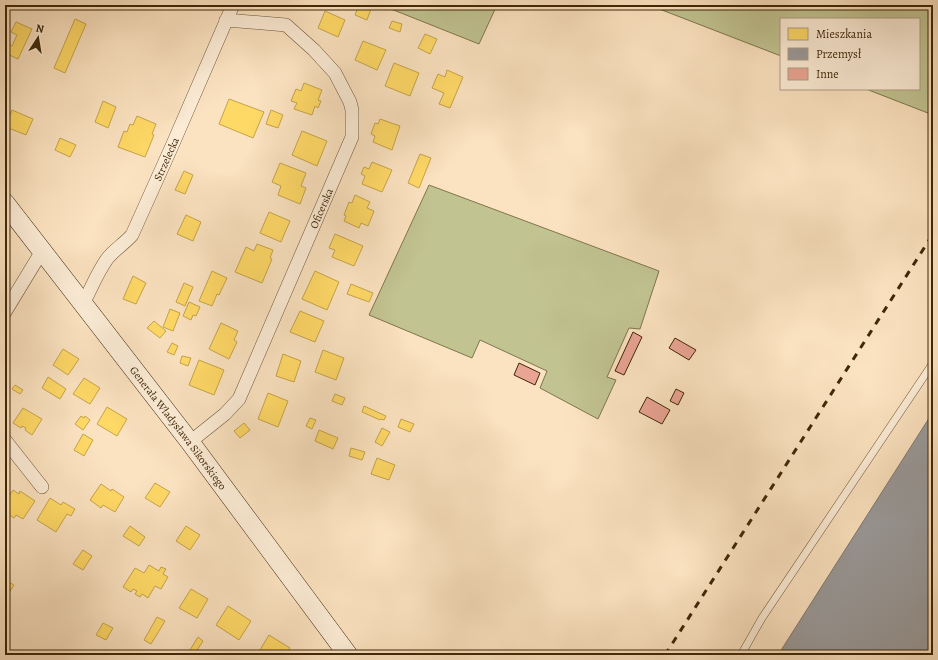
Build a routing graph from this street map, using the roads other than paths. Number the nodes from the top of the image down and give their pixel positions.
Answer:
1 (233, 5) edge
2 (226, 20) junction
3 (5, 203) edge
4 (42, 251) junction
5 (83, 304) junction
6 (5, 312) edge
7 (933, 363) edge
8 (5, 440) edge
9 (190, 442) junction
10 (42, 487) dead end
11 (348, 655) edge
12 (741, 655) edge

1 - 2 street, Strzelecka
2 - 5 street, Strzelecka
2 - 9 street, Oficerska
3 - 4 street, Generała Władysława Sikorskiego
4 - 5 street, Generała Władysława Sikorskiego
4 - 6 street
5 - 9 street, Generała Władysława Sikorskiego
7 - 12 lane
8 - 10 street
9 - 11 street, Generała Władysława Sikorskiego

